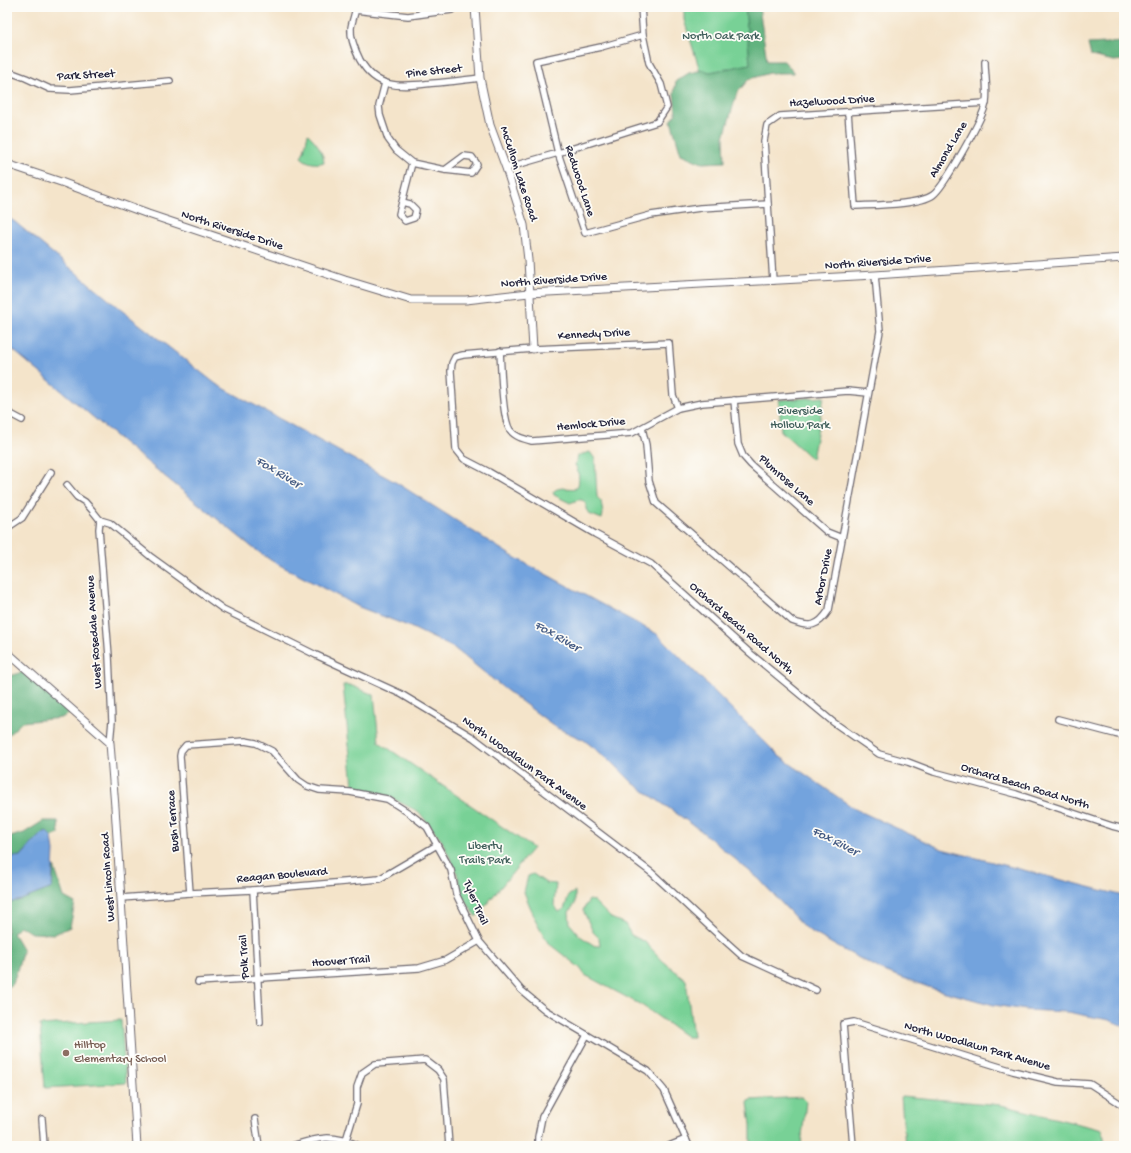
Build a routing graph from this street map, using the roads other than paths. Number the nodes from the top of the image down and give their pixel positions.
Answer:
1 (427, 7) edge
2 (453, 7) edge
3 (475, 7) edge
4 (641, 7) edge
5 (356, 9) edge
6 (420, 14) junction
7 (643, 35) junction
8 (984, 62) dead end
9 (7, 71) edge
10 (480, 78) junction
11 (170, 81) dead end
12 (385, 83) junction
13 (986, 103) junction
14 (848, 112) junction
15 (558, 153) junction
16 (412, 163) junction
17 (7, 164) edge
18 (506, 168) junction
19 (445, 170) junction
20 (402, 202) dead end
21 (768, 204) junction
22 (1124, 258) edge
23 (875, 275) junction
24 (773, 281) junction
25 (529, 293) junction
26 (533, 349) junction
27 (500, 352) junction
28 (455, 357) joint
29 (868, 393) junction
30 (734, 400) junction
31 (678, 408) junction
32 (7, 412) edge
33 (22, 420) dead end
34 (642, 428) junction
35 (51, 472) dead end
36 (67, 485) dead end
37 (100, 520) junction
38 (7, 528) edge
39 (842, 538) junction
40 (7, 652) edge
41 (1058, 719) dead end
42 (1124, 736) edge
43 (110, 743) junction
44 (182, 748) joint
45 (1124, 829) edge
46 (437, 845) junction
47 (253, 890) junction
48 (190, 893) junction
49 (121, 898) junction
50 (479, 941) junction
51 (258, 979) junction
52 (198, 982) dead end
53 (816, 990) dead end
54 (260, 1022) dead end
55 (587, 1035) junction
56 (1124, 1106) edge
57 (42, 1119) dead end
58 (255, 1119) dead end
59 (686, 1139) junction
60 (346, 1140) junction
61 (44, 1146) edge
62 (137, 1146) edge
63 (259, 1146) edge
64 (292, 1146) edge
65 (359, 1146) edge
66 (449, 1146) edge
67 (538, 1146) edge
68 (669, 1146) edge
69 (689, 1146) edge
70 (853, 1146) edge

1 - 6 street
2 - 6 street
3 - 10 street, McCullom Lake Road
4 - 7 street
5 - 6 street
5 - 12 street, Pine Street
7 - 15 street
7 - 15 street, Redwood Lane
8 - 13 street, Almond Lane
9 - 11 street, Park Street
10 - 12 street, Pine Street
10 - 18 street, McCullom Lake Road
12 - 16 street
13 - 14 street, Hazelwood Drive
13 - 14 street, Almond Lane
14 - 21 street, Hazelwood Drive
15 - 18 street
15 - 21 street, Redwood Lane
16 - 19 street
16 - 20 street
17 - 25 street, North Riverside Drive
18 - 25 street, McCullom Lake Road
19 - 19 street
21 - 24 street, Hazelwood Drive
22 - 23 street, North Riverside Drive
23 - 24 street, North Riverside Drive
23 - 29 street, Arbor Drive
24 - 25 street, North Riverside Drive
25 - 26 street, McCullom Lake Road
26 - 27 street, Kennedy Drive
26 - 31 street, Kennedy Drive
27 - 28 street, Kennedy Drive
27 - 34 street, Hemlock Drive
28 - 45 street, Orchard Beach Road North
29 - 30 street, Hemlock Drive
29 - 39 street, Arbor Drive
30 - 31 street, Hemlock Drive
30 - 39 street, Plumrose Lane
31 - 34 street, Hemlock Drive
32 - 33 street
34 - 39 street, Arbor Drive
35 - 38 street
36 - 37 street
37 - 43 street, West Rosedale Avenue
37 - 53 street, North Woodlawn Park Avenue
40 - 43 street
41 - 42 street
43 - 49 street, West Lincoln Road
44 - 46 street, Tyler Trail
44 - 48 street, Bush Terrace
46 - 47 street, Reagan Boulevard
46 - 50 street, Tyler Trail
47 - 48 street, Reagan Boulevard
47 - 51 street, Polk Trail
48 - 49 street, Reagan Boulevard
49 - 62 street, West Lincoln Road
50 - 51 street, Hoover Trail
50 - 55 street, Tyler Trail
51 - 52 street, Hoover Trail
51 - 54 street, Polk Trail
55 - 59 street, Tyler Trail
55 - 67 street
56 - 70 street, North Woodlawn Park Avenue
57 - 61 street
58 - 63 street
59 - 68 street
59 - 69 street, Tyler Trail
60 - 64 street
60 - 65 street
60 - 66 street

